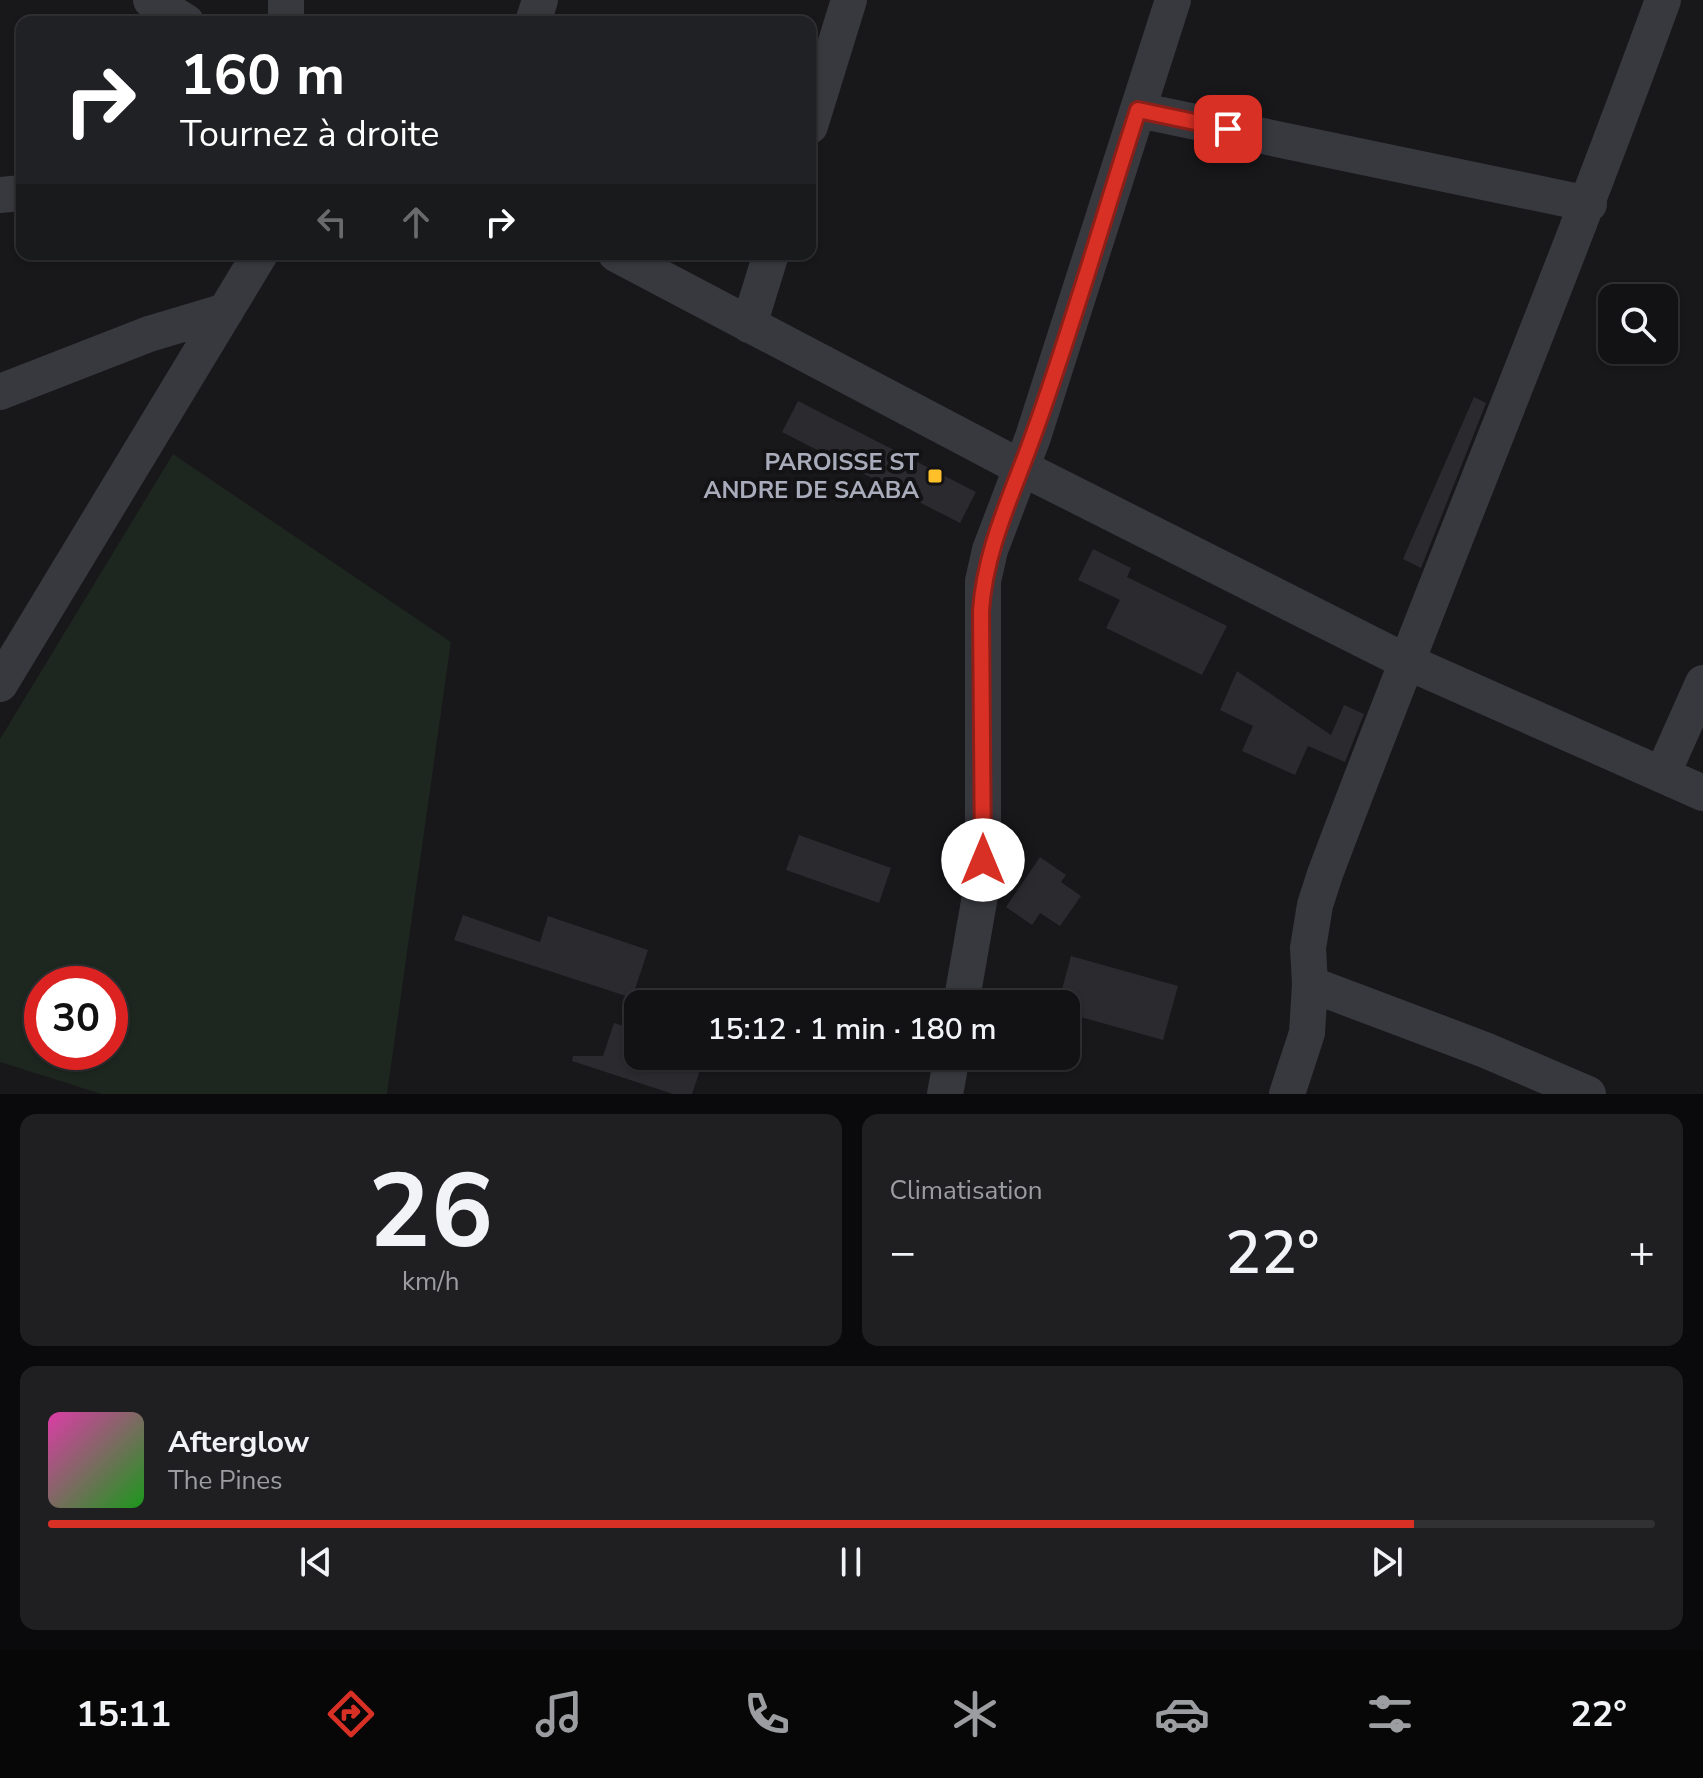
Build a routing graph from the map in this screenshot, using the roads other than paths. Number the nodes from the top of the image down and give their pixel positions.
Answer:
1 (151, 0) edge
2 (849, 0) edge
3 (1173, 0) edge
4 (1663, 0) edge
5 (176, 16) edge
6 (816, 107) edge
7 (1138, 110) junction
8 (1589, 204) junction
9 (256, 260) edge
10 (627, 260) edge
11 (769, 260) edge
12 (226, 311) junction
13 (749, 325) junction
14 (0, 392) edge
15 (1020, 467) junction
16 (1405, 661) junction
17 (1703, 683) edge
18 (0, 684) edge
19 (1662, 775) junction
20 (1703, 793) edge
21 (1310, 984) junction
22 (963, 990) edge
23 (949, 1070) edge
24 (945, 1094) edge
25 (1287, 1094) edge
26 (1588, 1094) edge

1 - 5 street
2 - 6 street
3 - 7 street
4 - 8 street
7 - 8 street
7 - 15 street
8 - 16 street
9 - 12 street
10 - 13 street
11 - 13 street
12 - 14 street
12 - 18 street
13 - 15 street
15 - 16 street
15 - 22 street
16 - 19 street
16 - 21 street
17 - 19 street
19 - 20 street
21 - 25 street
21 - 26 street
23 - 24 street

